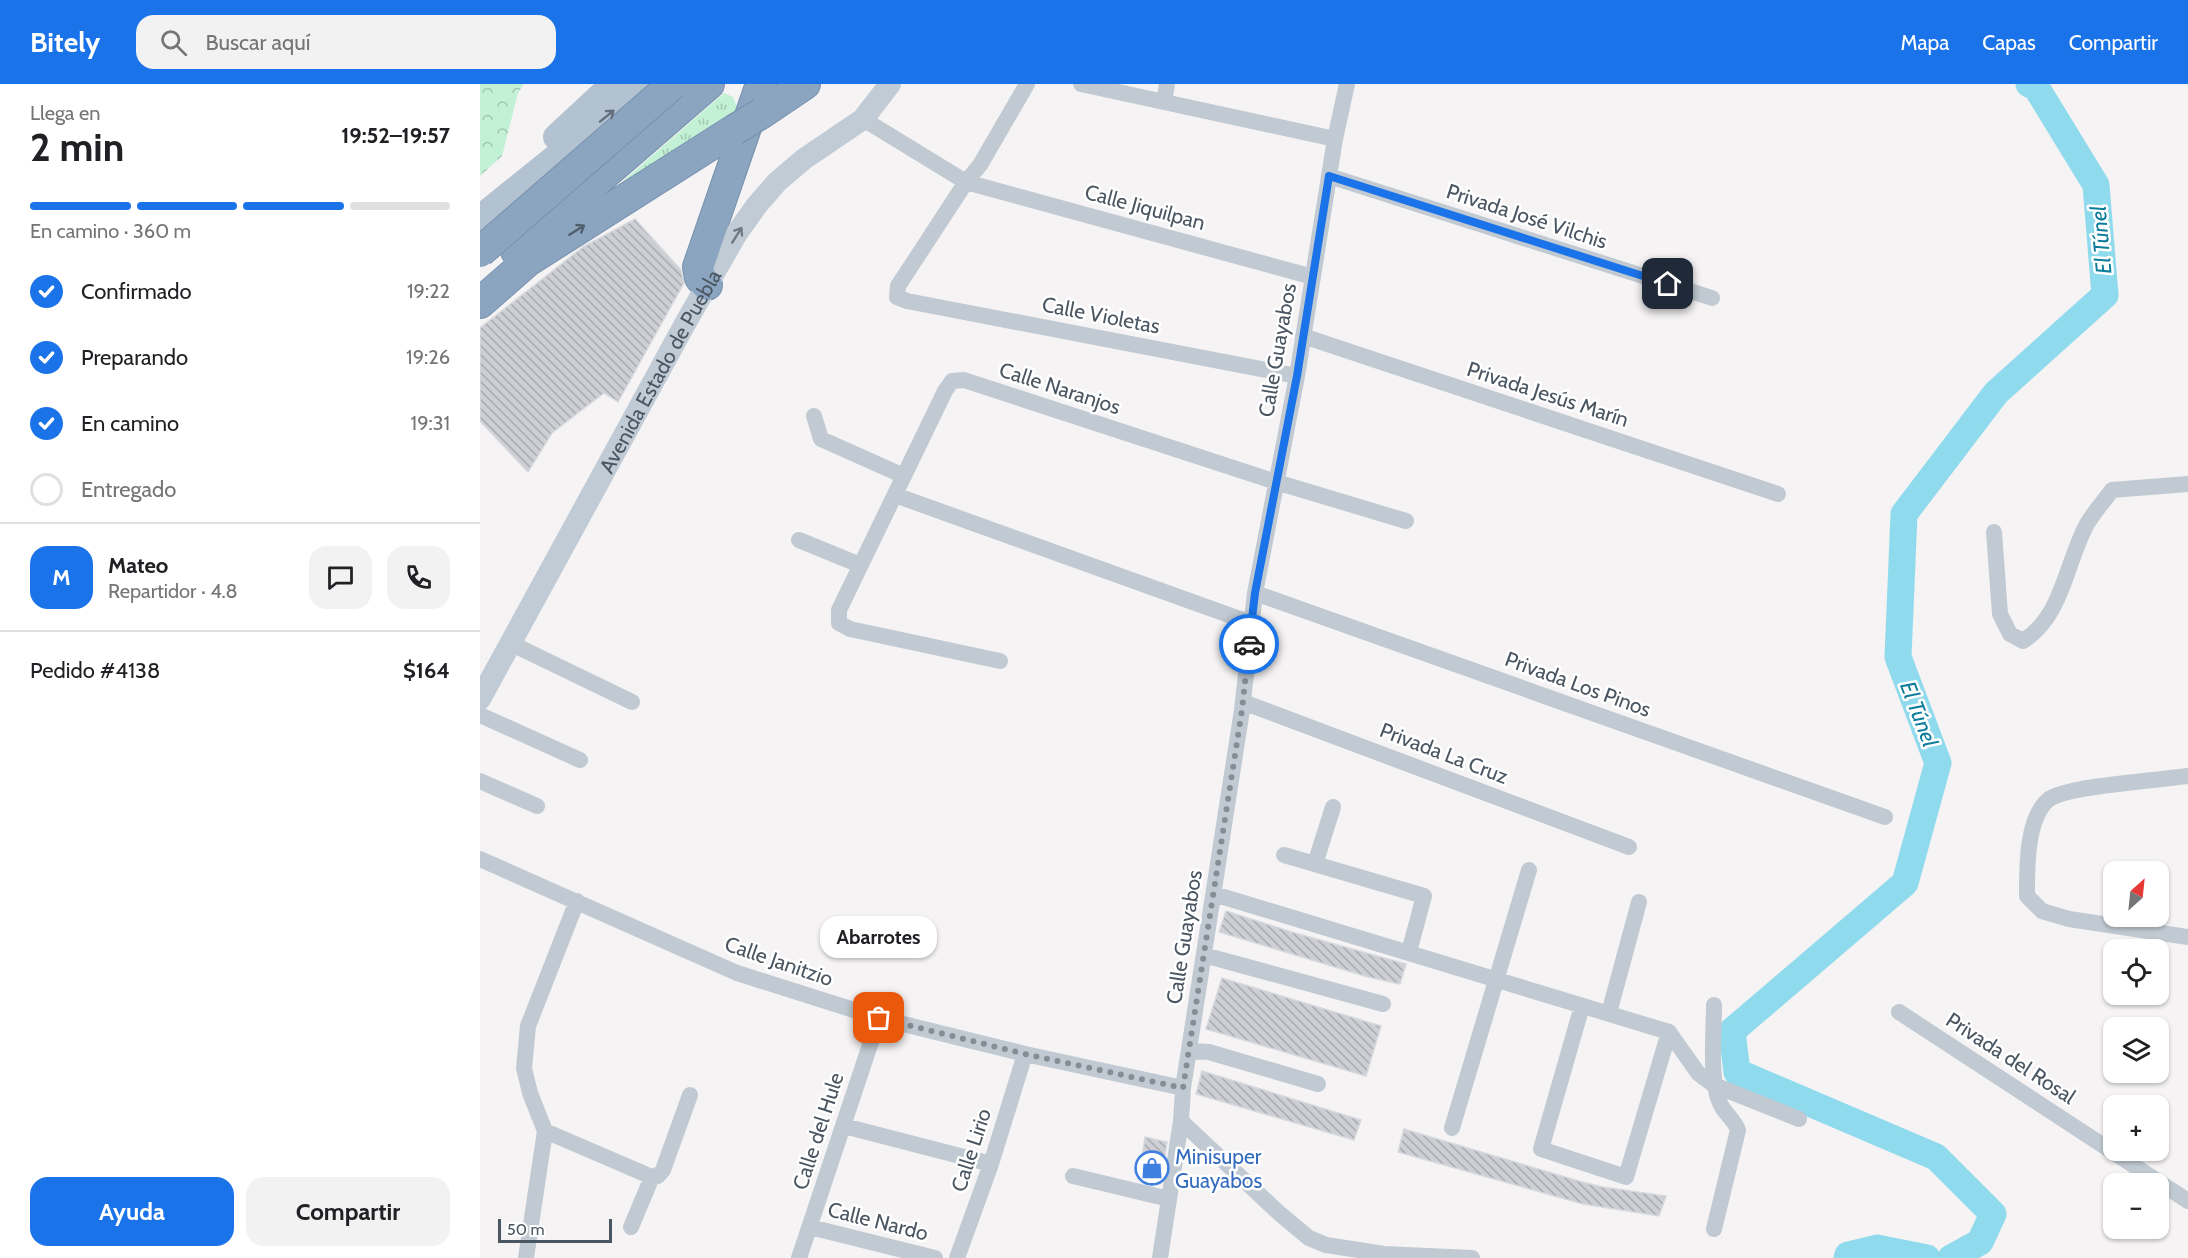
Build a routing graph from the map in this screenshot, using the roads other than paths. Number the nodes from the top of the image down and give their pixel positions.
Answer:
1 (613, 84) edge
2 (646, 84) edge
3 (673, 84) edge
4 (708, 84) edge
5 (805, 84) edge
6 (890, 84) edge
7 (1027, 84) edge
8 (1167, 84) edge
9 (1347, 84) edge
10 (1086, 85) edge
11 (762, 98) edge
12 (1164, 102) junction
13 (863, 119) junction
14 (1335, 139) junction
15 (1329, 176) junction
16 (966, 182) junction
17 (480, 210) edge
18 (480, 218) edge
19 (480, 240) edge
20 (480, 252) edge
21 (1313, 277) junction
22 (480, 282) edge
23 (707, 285) junction
24 (1712, 298) dead end
25 (480, 303) edge
26 (1303, 336) junction
27 (1297, 376) junction
28 (814, 416) dead end
29 (904, 476) junction
30 (1276, 482) junction
31 (2188, 484) edge
32 (1778, 494) dead end
33 (895, 495) junction
34 (1406, 521) dead end
35 (1994, 532) dead end
36 (799, 540) dead end
37 (860, 565) junction
38 (1255, 593) junction
39 (1251, 623) junction
40 (510, 643) junction
41 (1000, 661) dead end
42 (480, 699) edge
43 (632, 702) dead end
44 (1243, 702) junction
45 (480, 715) edge
46 (580, 760) dead end
47 (2188, 776) edge
48 (480, 781) edge
49 (537, 806) dead end
50 (1333, 807) dead end
51 (1885, 817) dead end
52 (1629, 847) dead end
53 (1284, 855) dead end
54 (480, 859) edge
55 (1315, 864) junction
56 (1529, 870) dead end
57 (1214, 894) junction
58 (577, 901) junction
59 (1639, 902) dead end
60 (2188, 937) edge
61 (1409, 952) junction
62 (1204, 955) junction
63 (1496, 980) junction
64 (1383, 1004) dead end
65 (1714, 1005) dead end
66 (1582, 1006) junction
67 (1899, 1012) dead end
68 (1609, 1013) junction
69 (879, 1018) junction
70 (1669, 1032) junction
71 (1190, 1051) junction
72 (1025, 1054) junction
73 (1318, 1084) dead end
74 (1714, 1085) junction
75 (1183, 1088) junction
76 (690, 1095) dead end
77 (1799, 1119) dead end
78 (1181, 1121) junction
79 (844, 1126) junction
80 (1452, 1128) dead end
81 (545, 1131) junction
82 (991, 1164) junction
83 (1073, 1176) dead end
84 (652, 1177) junction
85 (1169, 1199) junction
86 (2188, 1201) edge
87 (631, 1227) dead end
88 (810, 1227) junction
89 (1714, 1229) dead end
90 (1328, 1251) edge
91 (526, 1258) edge
92 (799, 1258) edge
93 (935, 1258) edge
94 (957, 1258) edge
95 (1160, 1258) edge
96 (1472, 1258) edge

1 - 17 main road
18 -> 2 main road
3 - 20 highway, bridge
4 - 19 highway
4 - 22 highway
5 - 11 highway
6 - 13 street, Avenida Estado de Puebla
7 - 16 street
8 - 12 street
9 - 14 street, Calle Guayabos
10 - 12 street
11 - 23 highway
25 -> 11 highway, bridge
12 - 14 street
13 - 16 street, Calle Jiquilpan
23 -> 13 street, Avenida Estado de Puebla
14 - 15 street, Calle Guayabos
15 - 21 street, Calle Guayabos
15 - 24 street, Privada José Vilchis
16 - 21 street, Calle Jiquilpan
16 - 27 street, Calle Violetas
21 - 26 street, Calle Guayabos
23 - 40 street, Avenida Estado de Puebla
26 - 27 street, Calle Guayabos
26 - 32 street, Privada Jesús Marín
27 - 30 street, Calle Guayabos
28 - 29 street
29 - 30 street, Calle Naranjos
29 - 33 street, Calle Naranjos
30 - 34 street
30 - 38 street, Calle Guayabos
31 - 35 street
33 - 37 street, Calle Naranjos
33 - 39 street
36 - 37 street
37 - 41 street, Calle Naranjos
38 - 39 street, Calle Guayabos
38 - 51 street, Privada Los Pinos
39 - 44 street, Calle Guayabos
40 - 42 street, Avenida Estado de Puebla
40 - 43 street
44 - 52 street, Privada La Cruz
44 - 57 street, Calle Guayabos
45 - 46 street
47 - 60 street
48 - 49 street
50 - 55 street
53 - 55 street
54 - 58 street, Calle Janitzio
55 - 61 street
56 - 63 street
57 - 61 street
57 - 62 street, Calle Guayabos
58 - 69 street, Calle Janitzio
58 - 81 street
59 - 68 street
61 - 63 street
62 - 64 street
62 - 71 street, Calle Guayabos
63 - 66 street
63 - 80 street
65 - 74 street
66 - 68 street
66 - 70 street
67 - 86 street, Privada del Rosal
68 - 70 street
69 - 72 street, Calle Janitzio
69 - 79 street, Calle del Hule
70 - 74 street
71 - 73 street
71 - 75 street, Calle Guayabos
72 - 75 street, Calle Janitzio
72 - 82 street, Calle Lirio
74 - 77 street
74 - 89 street
75 - 78 street, Calle Guayabos
76 - 84 street
78 - 85 street, Calle Guayabos
78 - 90 street
79 - 82 street
79 - 88 street, Calle del Hule
81 - 84 street
81 - 91 street
82 - 94 street, Calle Lirio
83 - 85 street
84 - 87 street
85 - 95 street, Calle Guayabos
88 - 92 street, Calle del Hule
88 - 93 street, Calle Nardo
90 - 96 street

